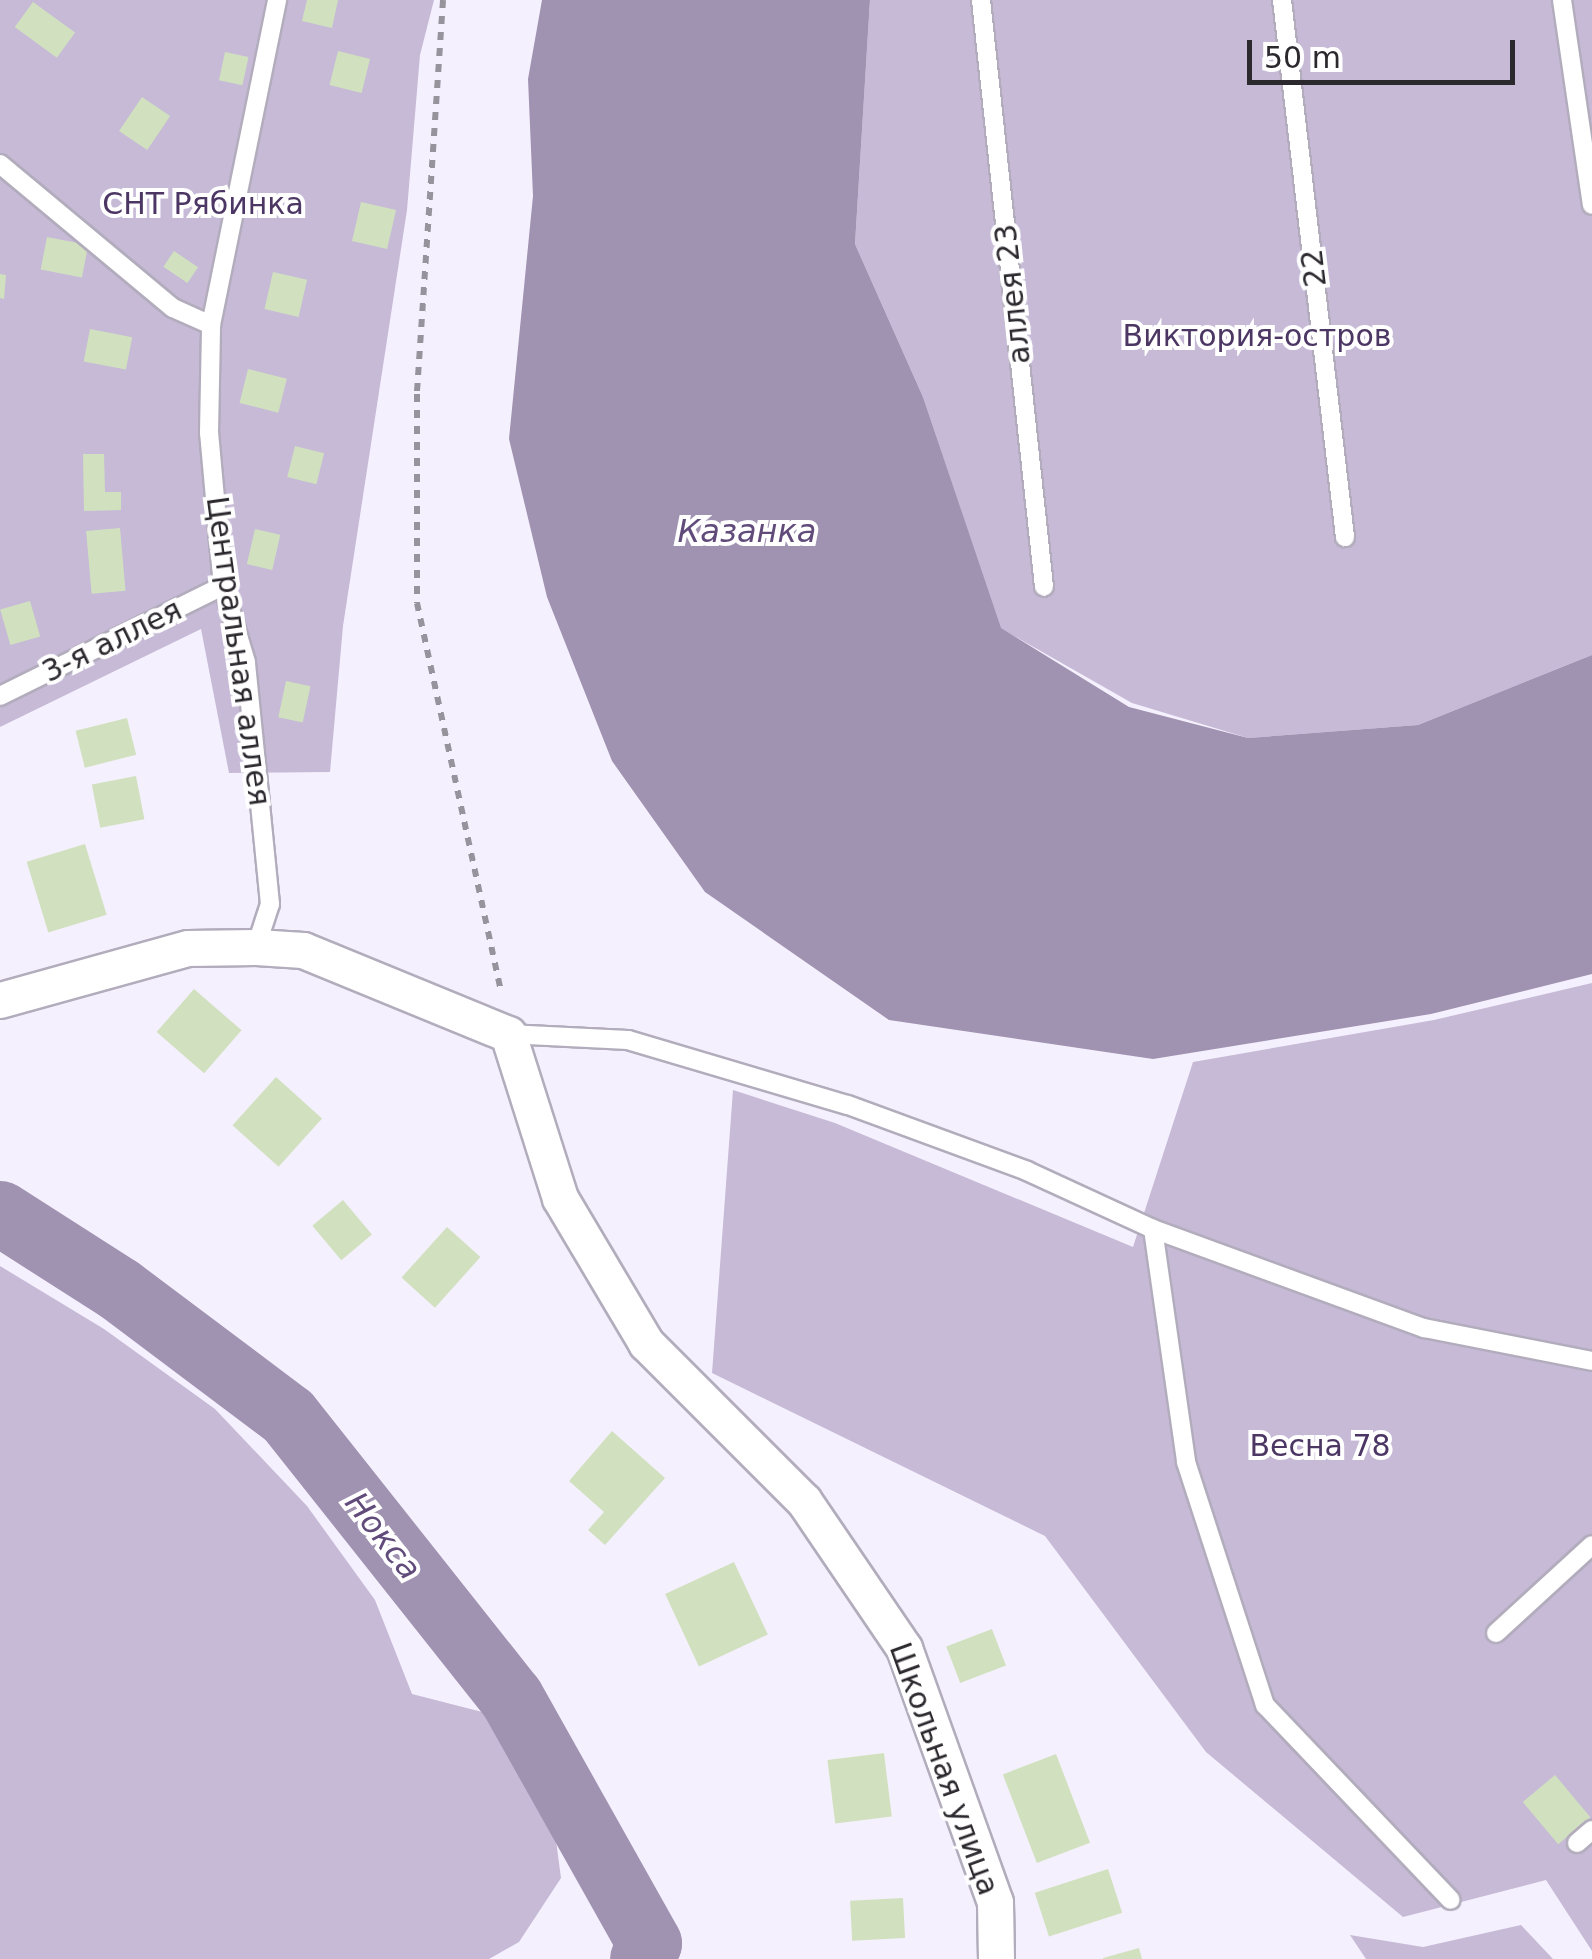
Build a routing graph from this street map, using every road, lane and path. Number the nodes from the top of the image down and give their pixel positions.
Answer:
1 (277, 0) edge
2 (443, 0) edge
3 (980, 0) edge
4 (1282, 0) edge
5 (1562, 0) edge
6 (0, 164) edge
7 (1592, 206) edge
8 (211, 324) junction
9 (1345, 537) dead end
10 (224, 586) junction
11 (1044, 588) dead end
12 (0, 696) edge
13 (256, 946) junction
14 (0, 1000) edge
15 (508, 1034) junction
16 (1153, 1229) junction
17 (1592, 1361) edge
18 (1592, 1545) edge
19 (1496, 1634) dead end
20 (1451, 1900) dead end
21 (996, 1959) edge

1 - 8 lane, Центральная аллея
2 - 15 path
3 - 11 lane, аллея 23
4 - 9 lane, 22
5 - 7 lane
6 - 8 lane
8 - 10 lane, Центральная аллея
10 - 12 lane, 3-я аллея
10 - 13 lane, Центральная аллея
13 - 14 street
13 - 15 street
15 - 16 lane
15 - 21 street, Школьная улица
16 - 17 lane
16 - 20 lane
18 - 19 lane

